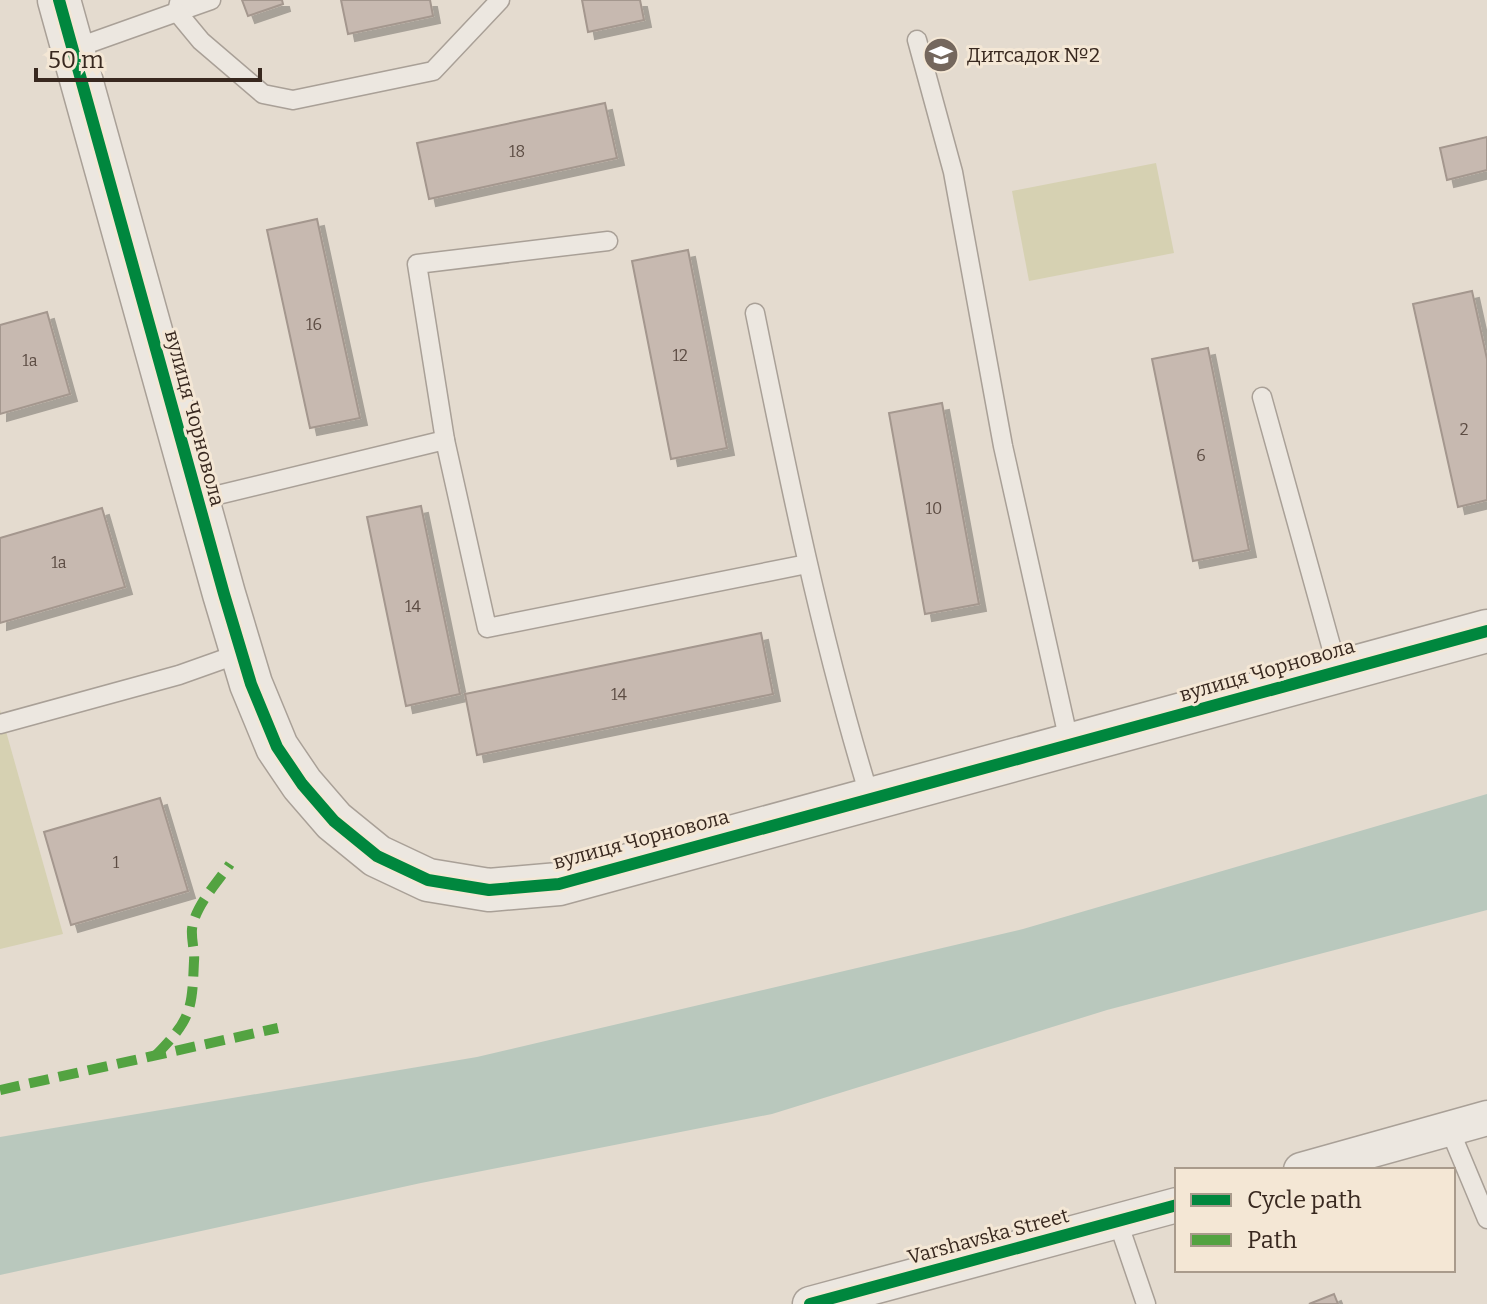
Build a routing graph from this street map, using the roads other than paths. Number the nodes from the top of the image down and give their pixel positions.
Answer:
1 (59, 0) edge
2 (211, 0) edge
3 (500, 0) edge
4 (178, 6) edge
5 (917, 40) dead end
6 (73, 49) junction
7 (608, 241) dead end
8 (755, 313) dead end
9 (1262, 397) dead end
10 (445, 440) junction
11 (197, 500) junction
12 (807, 564) junction
13 (1487, 631) edge
14 (241, 653) junction
15 (1338, 671) junction
16 (0, 724) edge
17 (1070, 746) junction
18 (870, 798) junction
19 (1487, 1118) edge
20 (1449, 1128) junction
21 (1308, 1168) edge
22 (1175, 1206) edge
23 (1487, 1219) edge
24 (1118, 1222) junction
25 (816, 1303) edge
26 (1146, 1304) edge

1 - 6 street, вулиця Чорновола
2 - 4 lane
3 - 4 lane
4 - 6 lane
5 - 17 lane
6 - 11 street, вулиця Чорновола
7 - 10 lane
8 - 12 lane
9 - 15 lane
10 - 11 lane
10 - 12 lane
11 - 14 street, вулиця Чорновола
12 - 18 lane
13 - 15 street, вулиця Чорновола
14 - 16 lane
14 - 18 street, вулиця Чорновола
15 - 17 street, вулиця Чорновола
17 - 18 street, вулиця Чорновола
19 - 20 street
20 - 21 street
20 - 23 lane
22 - 24 street, Varshavska Street
24 - 25 street, Varshavska Street
24 - 26 lane

